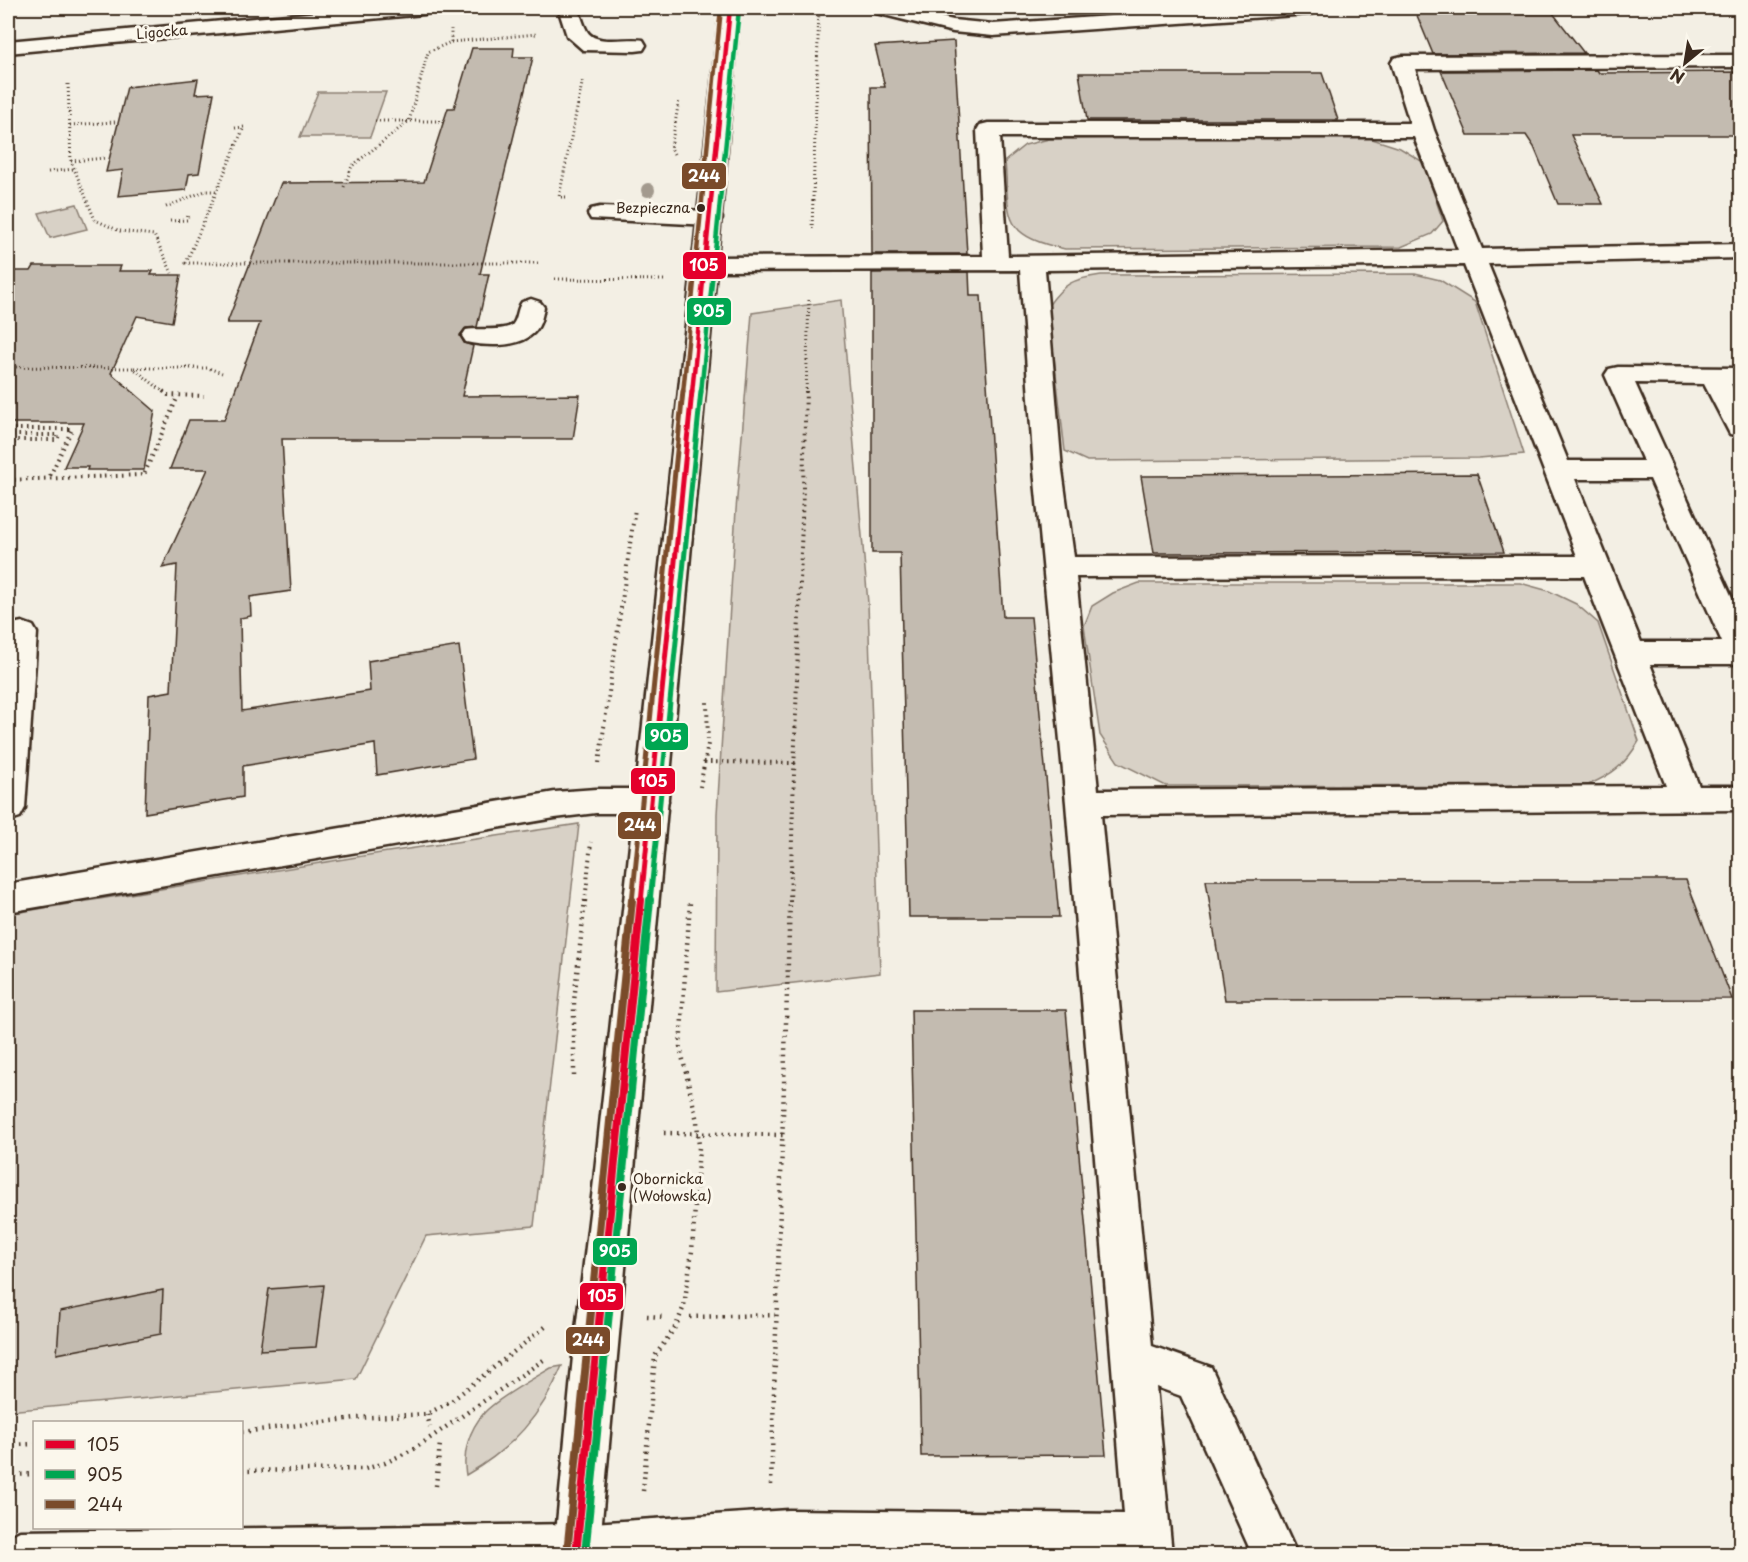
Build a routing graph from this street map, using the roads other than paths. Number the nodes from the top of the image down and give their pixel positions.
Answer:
1 (424, 8) edge
2 (568, 8) edge
3 (730, 8) edge
4 (879, 8) edge
5 (1309, 8) edge
6 (635, 45) dead end
7 (8, 47) edge
8 (1740, 61) edge
9 (1423, 129) junction
10 (600, 214) dead end
11 (710, 218) junction
12 (1740, 251) edge
13 (1474, 257) junction
14 (1032, 263) junction
15 (705, 264) junction
16 (996, 264) junction
17 (531, 307) dead end
18 (475, 336) dead end
19 (1727, 376) edge
20 (1740, 428) edge
21 (1560, 470) junction
22 (1662, 470) junction
23 (1595, 566) junction
24 (1060, 567) junction
25 (8, 635) edge
26 (1740, 648) edge
27 (1629, 653) junction
28 (1740, 653) edge
29 (1687, 798) junction
30 (1740, 798) edge
31 (651, 801) junction
32 (1083, 803) junction
33 (8, 808) edge
34 (8, 898) edge
35 (1132, 1359) junction
36 (1149, 1546) edge
37 (577, 1551) edge
38 (20, 1554) edge
39 (1275, 1554) edge

1 - 7 main road, Ligocka
2 - 6 main road
3 - 11 main road
4 - 5 main road
8 - 9 main road
9 - 13 main road
9 - 16 main road
10 - 11 main road
11 - 15 main road
12 - 13 main road
13 - 14 main road
13 - 21 main road
14 - 16 main road
14 - 24 main road
15 - 16 main road
15 - 31 main road
17 - 18 main road
19 - 20 main road
19 - 22 main road
21 - 22 main road
21 - 23 main road
22 - 26 main road
23 - 24 main road
23 - 27 main road
24 - 32 main road
25 - 33 main road
27 - 28 main road
27 - 29 main road
29 - 30 main road
29 - 32 main road
31 - 34 main road
31 - 37 main road
32 - 35 main road
35 - 36 main road
35 - 39 main road
36 - 37 main road
37 - 38 main road

